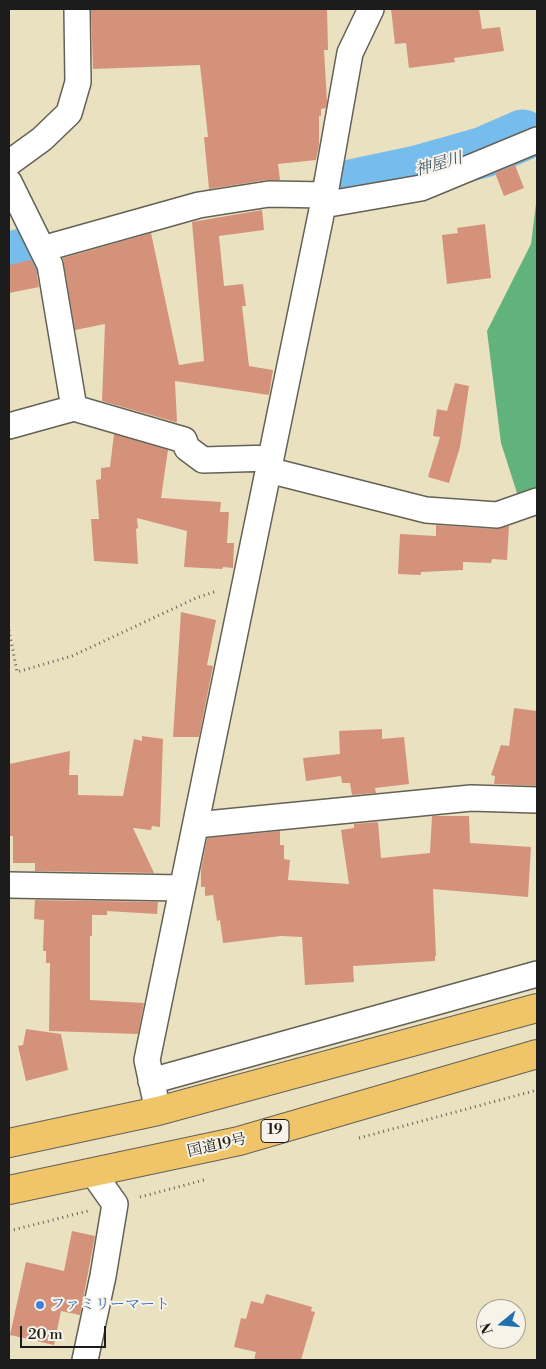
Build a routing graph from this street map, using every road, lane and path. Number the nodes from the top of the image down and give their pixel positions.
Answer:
1 (77, 9) edge
2 (371, 9) edge
3 (537, 140) edge
4 (9, 163) edge
5 (9, 182) edge
6 (324, 200) junction
7 (42, 249) junction
8 (74, 408) junction
9 (9, 426) edge
10 (269, 464) junction
11 (537, 501) edge
12 (246, 581) junction
13 (9, 630) edge
14 (15, 662) junction
15 (9, 664) edge
16 (537, 800) edge
17 (196, 825) junction
18 (9, 885) edge
19 (182, 888) junction
20 (537, 974) edge
21 (537, 1008) edge
22 (537, 1054) edge
23 (151, 1081) junction
24 (158, 1111) junction
25 (9, 1143) edge
26 (93, 1173) junction
27 (9, 1190) edge
28 (115, 1204) junction
29 (9, 1231) edge
30 (85, 1360) edge

1 - 4 street
2 - 6 street
3 - 6 street
5 - 7 street
6 - 7 street
6 - 10 street
7 - 8 street
8 - 9 street
8 - 10 street
10 - 11 street
10 - 12 street
12 - 14 path
12 - 17 street
13 - 14 path
14 - 15 path
16 - 17 street
17 - 19 street
18 - 19 street
19 - 23 street
20 - 23 street
21 - 24 highway
22 - 26 highway, 国道19号 / 19
23 - 24 street
24 - 25 highway
26 - 27 highway, 国道19号 / 19
26 - 28 street
28 - 29 path
28 - 30 street

